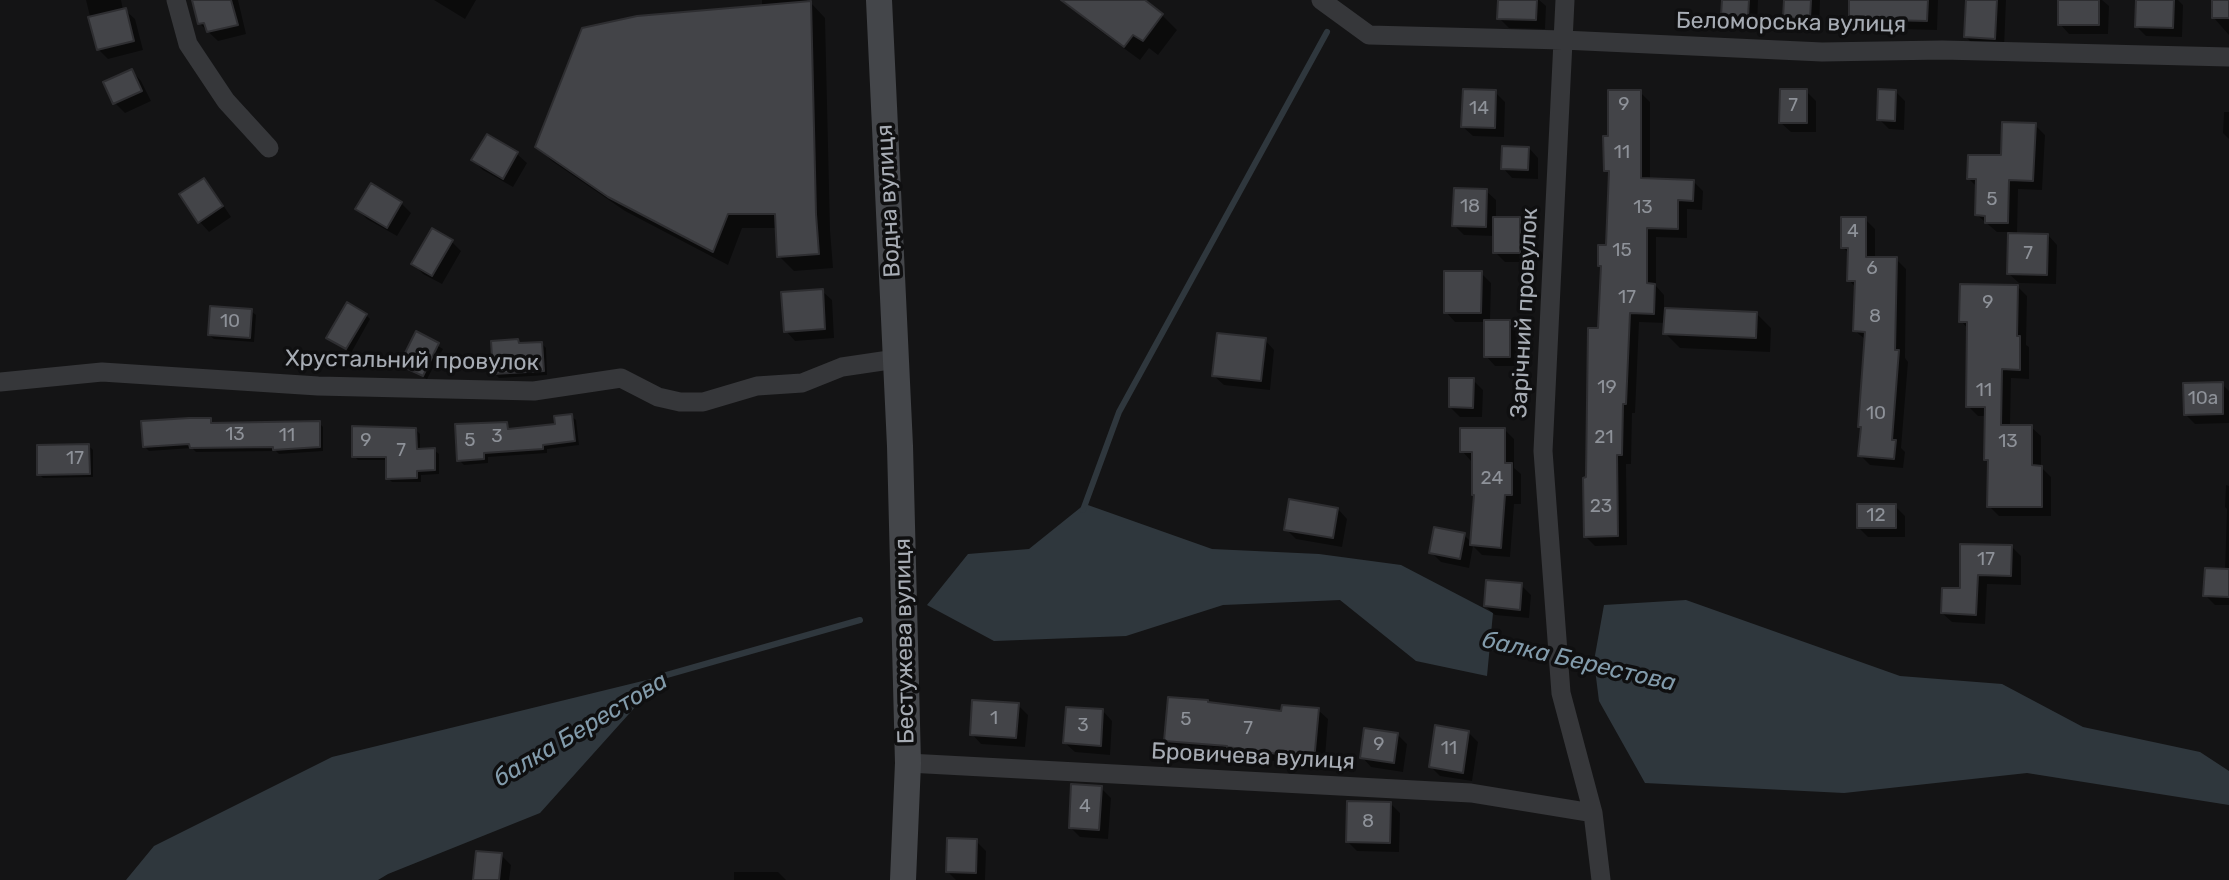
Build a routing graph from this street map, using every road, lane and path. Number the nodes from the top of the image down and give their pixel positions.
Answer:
1 (176, 0) edge
2 (879, 0) edge
3 (1321, 0) edge
4 (1565, 0) edge
5 (1563, 40) junction
6 (2229, 57) edge
7 (269, 148) dead end
8 (896, 359) junction
9 (0, 382) edge
10 (898, 402) joint
11 (908, 763) junction
12 (1593, 813) junction
13 (903, 880) edge
14 (1601, 880) edge

1 - 7 street
2 - 8 street, Водна вулиця
3 - 5 street, Беломорська вулиця
4 - 5 street, Зарічний провулок
5 - 6 street, Беломорська вулиця
5 - 12 street, Зарічний провулок
8 - 9 street, Хрустальний провулок
8 - 10 street, Водна вулиця
10 - 11 street, Бестужева вулиця
11 - 12 street, Бровичева вулиця
11 - 13 street, Бестужева вулиця
12 - 14 street, Зарічний провулок

